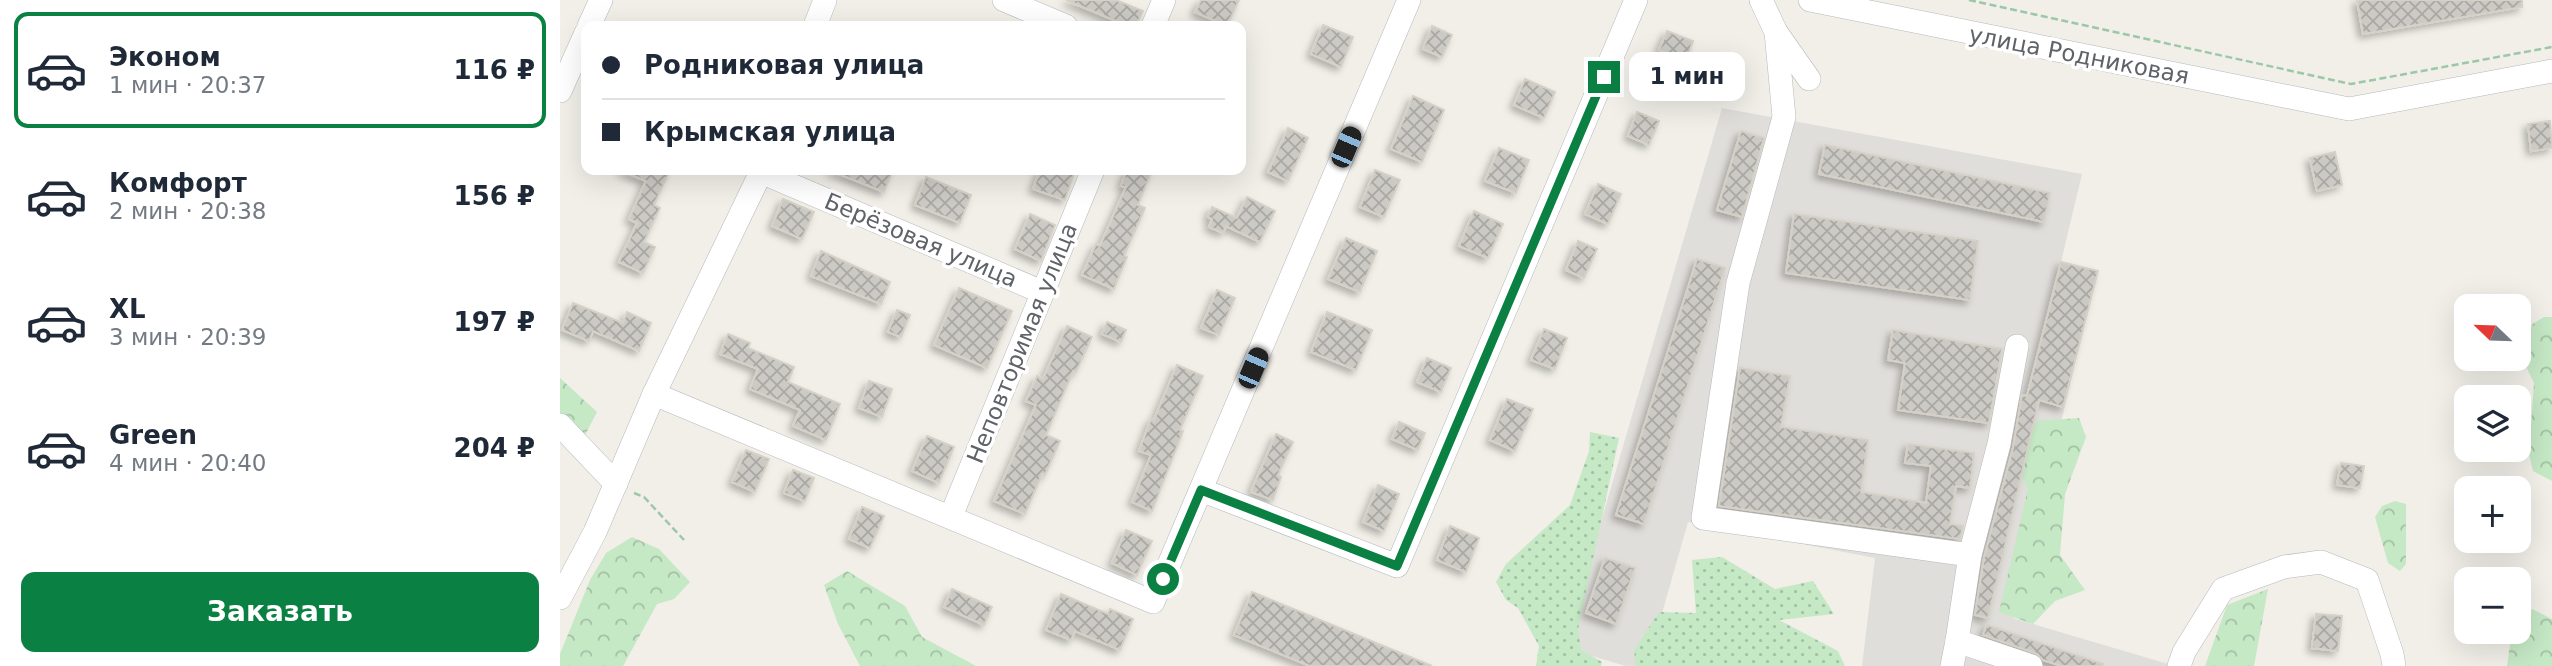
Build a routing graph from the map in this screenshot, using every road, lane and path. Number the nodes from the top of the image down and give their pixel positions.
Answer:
1 (601, 0) edge
2 (825, 0) edge
3 (1004, 0) edge
4 (1164, 0) edge
5 (1409, 0) edge
6 (1636, 0) edge
7 (1760, 0) edge
8 (1810, 0) edge
9 (1969, 0) edge
10 (591, 21) edge
11 (817, 21) edge
12 (1054, 21) edge
13 (1155, 21) edge
14 (1776, 32) junction
15 (581, 44) edge
16 (2552, 47) edge
17 (2552, 71) edge
18 (1809, 79) dead end
19 (560, 91) edge
20 (760, 175) edge
21 (771, 175) edge
22 (1091, 175) edge
23 (1042, 292) junction
24 (2017, 346) dead end
25 (654, 394) junction
26 (560, 425) edge
27 (616, 484) junction
28 (1201, 490) junction
29 (951, 516) junction
30 (684, 540) dead end
31 (1970, 555) junction
32 (560, 598) edge
33 (1957, 641) junction
34 (2020, 664) edge
35 (1952, 666) edge
36 (2179, 666) edge
37 (2394, 666) edge

1 - 10 street
2 - 11 street
3 - 12 street
4 - 13 street
5 - 28 street
6 - 28 street
7 - 14 street
8 - 17 street, улица Родниковая
9 - 16 path
14 - 18 street
14 - 31 street
15 - 19 street
20 - 25 street, Берёзовая улица
21 - 23 street, Берёзовая улица
22 - 23 street, Неповторимая улица
23 - 29 street, Неповторимая улица
24 - 31 street
25 - 27 street, Берёзовая улица
25 - 29 street
26 - 27 street
27 - 30 path
27 - 32 street, Берёзовая улица
28 - 29 street
31 - 33 street
33 - 34 street
33 - 35 street
36 - 37 street

